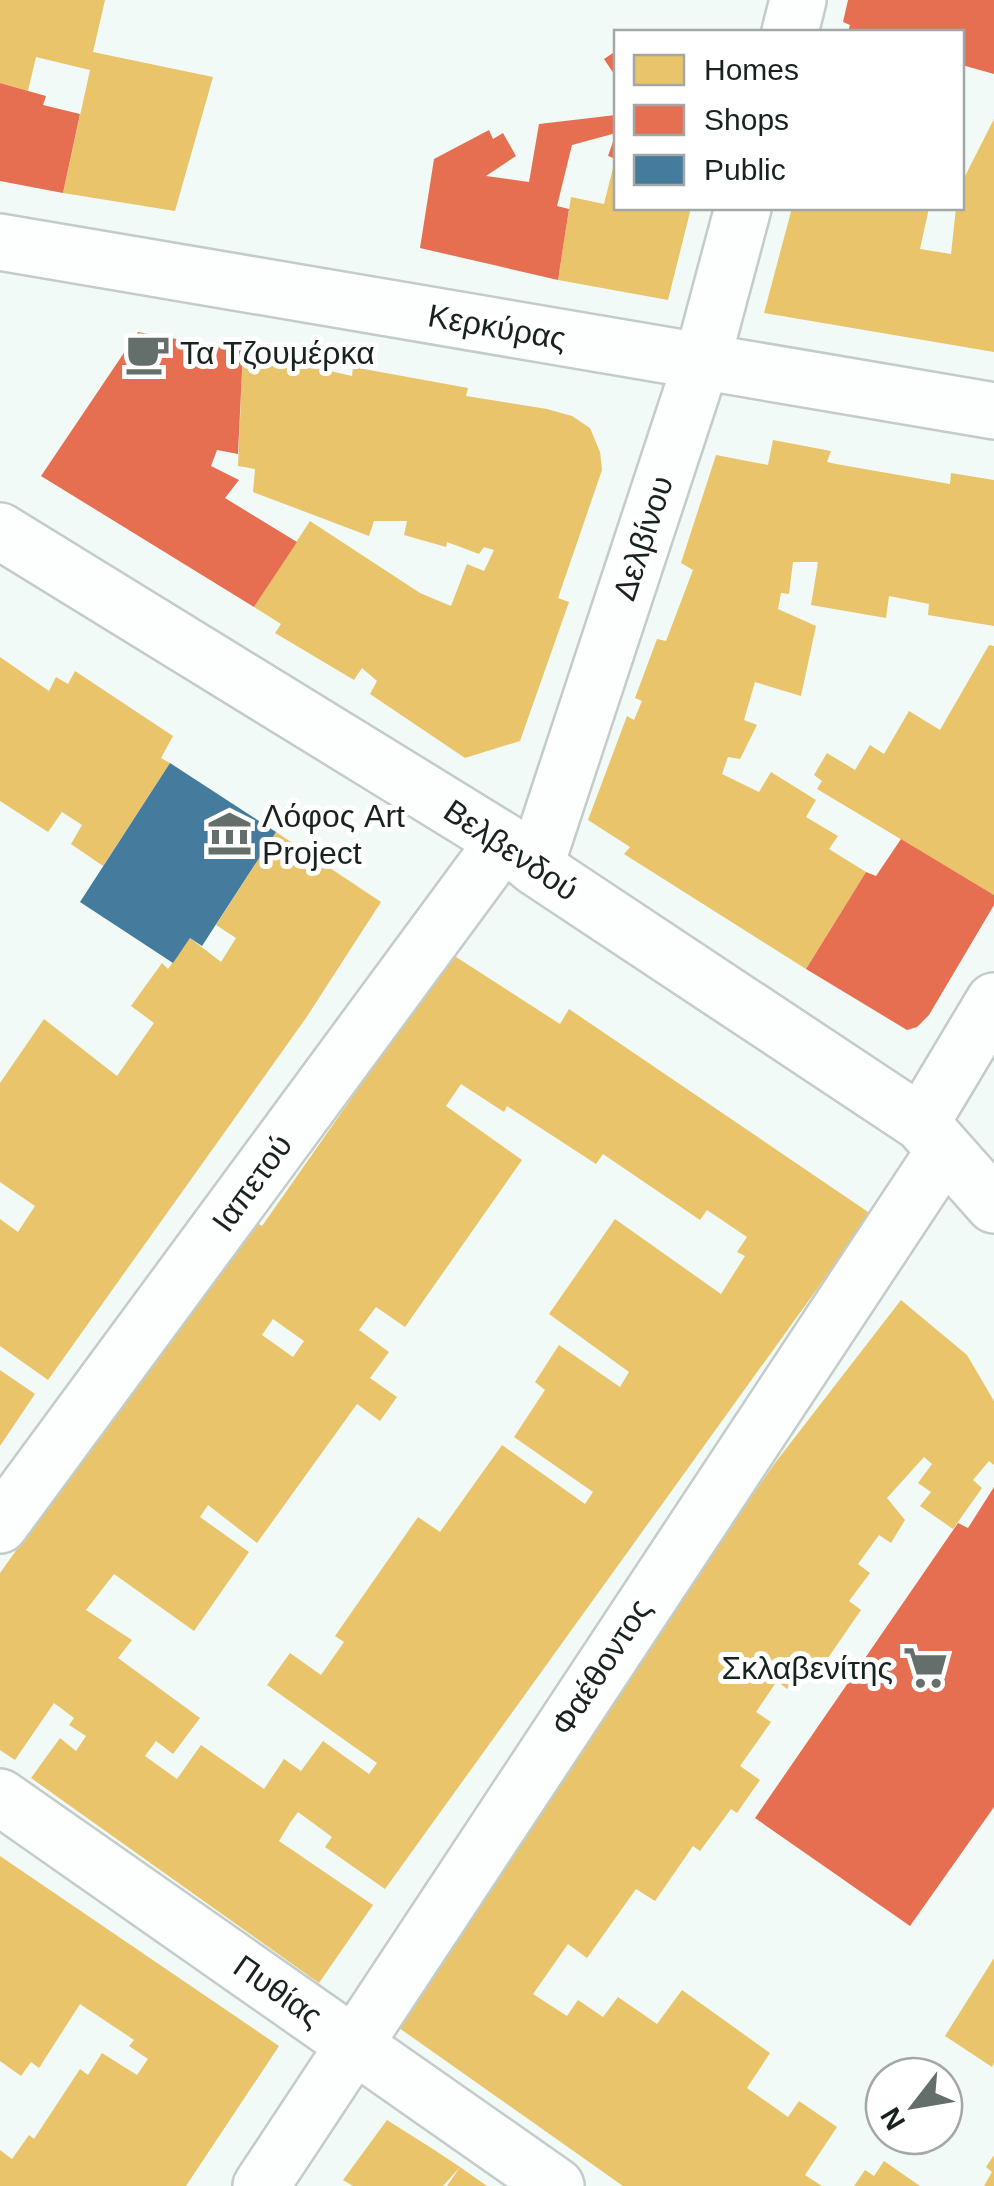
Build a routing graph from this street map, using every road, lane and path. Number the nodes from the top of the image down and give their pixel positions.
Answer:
1 (798, 0) edge
2 (790, 30) edge
3 (742, 210) edge
4 (0, 242) edge
5 (702, 362) junction
6 (994, 411) edge
7 (0, 531) edge
8 (519, 854) junction
9 (994, 1002) edge
10 (933, 1136) junction
11 (994, 1205) edge
12 (0, 1525) edge
13 (0, 1796) edge
14 (353, 2044) junction
15 (261, 2186) edge
16 (556, 2186) edge

1 - 2 street
3 - 5 street, Δελβίνου
4 - 5 street, Κερκύρας
5 - 6 street, Κερκύρας
5 - 8 street, Δελβίνου
7 - 8 street, Βελβενδού
8 - 10 street, Βελβενδού
8 - 12 street, Ιαπετού
9 - 10 street, Φαέθοντος
10 - 11 street, Βελβενδού
10 - 14 street, Φαέθοντος
13 - 14 street, Πυθίας
14 - 15 street, Φαέθοντος
14 - 16 street, Πυθίας

